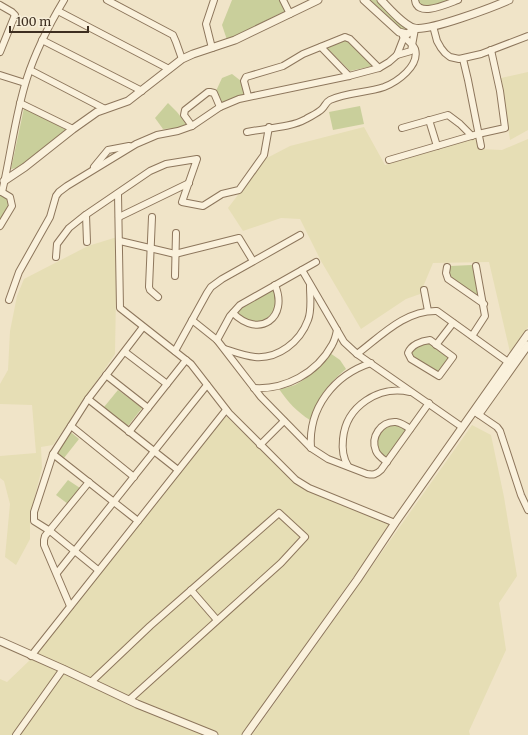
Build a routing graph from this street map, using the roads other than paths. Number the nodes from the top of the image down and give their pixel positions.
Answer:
1 (64, 0) edge
2 (107, 0) edge
3 (214, 0) edge
4 (283, 0) edge
5 (316, 0) edge
6 (364, 0) edge
7 (381, 0) edge
8 (415, 0) edge
9 (458, 0) edge
10 (509, 0) edge
11 (0, 6) edge
12 (58, 11) junction
13 (290, 14) junction
14 (433, 26) junction
15 (415, 29) junction
16 (401, 35) junction
17 (528, 36) edge
18 (2, 40) edge
19 (42, 40) junction
20 (413, 45) junction
21 (321, 47) junction
22 (212, 48) junction
23 (491, 50) junction
24 (0, 52) edge
25 (397, 56) junction
26 (463, 59) junction
27 (182, 60) junction
28 (380, 68) junction
29 (169, 69) junction
30 (30, 70) junction
31 (0, 75) edge
32 (349, 76) junction
33 (26, 83) junction
34 (142, 91) junction
35 (248, 96) junction
36 (20, 103) junction
37 (220, 107) junction
38 (105, 109) junction
39 (429, 120) junction
40 (192, 126) junction
41 (270, 128) junction
42 (402, 128) dead end
43 (73, 129) junction
44 (247, 132) dead end
45 (475, 135) junction
46 (437, 146) junction
47 (481, 146) dead end
48 (389, 160) dead end
49 (4, 181) junction
50 (189, 183) junction
51 (1, 192) edge
52 (118, 194) junction
53 (86, 215) junction
54 (119, 217) junction
55 (152, 217) dead end
56 (1, 223) edge
57 (176, 233) dead end
58 (300, 235) dead end
59 (120, 241) junction
60 (87, 242) dead end
61 (151, 248) junction
62 (175, 254) junction
63 (56, 257) dead end
64 (253, 261) junction
65 (316, 262) dead end
66 (476, 266) dead end
67 (447, 267) dead end
68 (302, 270) junction
69 (175, 276) dead end
70 (310, 284) junction
71 (275, 285) junction
72 (424, 290) dead end
73 (158, 298) dead end
74 (9, 300) dead end
75 (484, 304) junction
76 (428, 311) junction
77 (233, 313) junction
78 (192, 320) junction
79 (453, 323) junction
80 (143, 327) junction
81 (337, 330) junction
82 (472, 336) junction
83 (527, 339) edge
84 (217, 340) junction
85 (436, 345) junction
86 (225, 349) junction
87 (175, 351) junction
88 (125, 352) junction
89 (357, 354) junction
90 (186, 360) junction
91 (508, 362) junction
92 (371, 363) junction
93 (106, 375) junction
94 (167, 384) junction
95 (207, 385) junction
96 (254, 388) junction
97 (412, 392) junction
98 (88, 399) junction
99 (429, 403) junction
100 (148, 408) junction
101 (226, 410) junction
102 (476, 413) junction
103 (284, 421) junction
104 (71, 426) junction
105 (462, 427) junction
106 (410, 429) junction
107 (129, 432) junction
108 (260, 445) junction
109 (311, 448) junction
110 (154, 452) junction
111 (53, 454) junction
112 (387, 462) junction
113 (348, 466) junction
114 (178, 470) junction
115 (134, 477) junction
116 (89, 482) junction
117 (114, 502) junction
118 (528, 510) edge
119 (138, 521) junction
120 (395, 523) junction
121 (50, 531) junction
122 (75, 551) junction
123 (98, 570) junction
124 (57, 573) junction
125 (191, 590) junction
126 (70, 606) junction
127 (217, 620) junction
128 (0, 641) edge
129 (31, 656) junction
130 (63, 669) junction
131 (91, 682) junction
132 (129, 700) junction
133 (16, 735) edge
134 (214, 735) edge
135 (246, 735) edge

1 - 12 street
2 - 27 street
3 - 22 street
4 - 13 street
5 - 13 street
6 - 16 street
7 - 15 street
8 - 9 street
10 - 14 street
11 - 18 street
12 - 19 street
12 - 29 street
13 - 22 street
14 - 15 street
14 - 26 street
15 - 16 street
15 - 20 street
16 - 20 street
16 - 25 street
17 - 23 street
18 - 24 street
19 - 30 street
19 - 34 street
20 - 25 street
20 - 41 street
21 - 28 street
21 - 32 street
21 - 35 street
22 - 27 street
23 - 26 street
23 - 45 street
25 - 28 street
26 - 45 street
27 - 29 street
28 - 32 street
29 - 34 street
30 - 33 street
30 - 38 street
31 - 33 street
32 - 35 street
33 - 36 street
34 - 38 street
35 - 37 street
36 - 43 street
36 - 49 street
37 - 40 street
37 - 40 street
38 - 43 street
39 - 42 street
39 - 45 street
39 - 46 street
40 - 74 street
41 - 44 street
41 - 50 street
43 - 49 street
45 - 46 street
45 - 47 street
46 - 48 street
49 - 51 street
50 - 52 street
50 - 54 street
51 - 56 street
52 - 53 street
52 - 54 street
53 - 60 street
53 - 63 street
54 - 59 street
55 - 61 street
57 - 62 street
58 - 64 street
59 - 61 street
59 - 80 street
61 - 62 street
61 - 73 street
62 - 64 street
62 - 69 street
64 - 78 street
65 - 68 street
66 - 75 street
67 - 75 street
68 - 70 street
68 - 71 street
70 - 81 street
70 - 86 street
71 - 77 street
71 - 77 street
72 - 76 street
75 - 82 street
76 - 79 street
76 - 89 street
77 - 84 street
78 - 84 street
78 - 87 street
79 - 82 street
79 - 85 street
80 - 87 street
80 - 88 street
81 - 89 street
81 - 96 street
82 - 91 street
83 - 91 street
83 - 102 street
84 - 86 street
85 - 85 street
86 - 96 street
87 - 90 street
88 - 93 street
88 - 94 street
89 - 92 street
90 - 94 street
90 - 95 street
91 - 102 street
92 - 97 street
92 - 109 street
93 - 98 street
93 - 100 street
94 - 100 street
95 - 101 street
95 - 110 street
96 - 103 street
97 - 99 street
97 - 113 street
98 - 104 street
98 - 107 street
99 - 105 street
99 - 106 street
100 - 107 street
101 - 108 street
101 - 114 street
102 - 105 street
102 - 118 street
103 - 108 street
103 - 109 street
104 - 111 street
104 - 115 street
105 - 120 street
106 - 112 street
106 - 112 street
107 - 110 street
108 - 120 street
109 - 113 street
110 - 114 street
110 - 115 street
111 - 116 street
111 - 121 street
112 - 113 street
114 - 119 street
115 - 117 street
116 - 117 street
116 - 121 street
117 - 119 street
117 - 122 street
119 - 123 street
120 - 135 street
121 - 122 street
121 - 124 street
122 - 123 street
122 - 124 street
123 - 126 street
124 - 126 street
125 - 127 street
125 - 127 street
125 - 131 street
126 - 129 street
127 - 132 street
128 - 129 street
129 - 130 street
130 - 131 street
130 - 133 street
131 - 132 street
132 - 134 street

